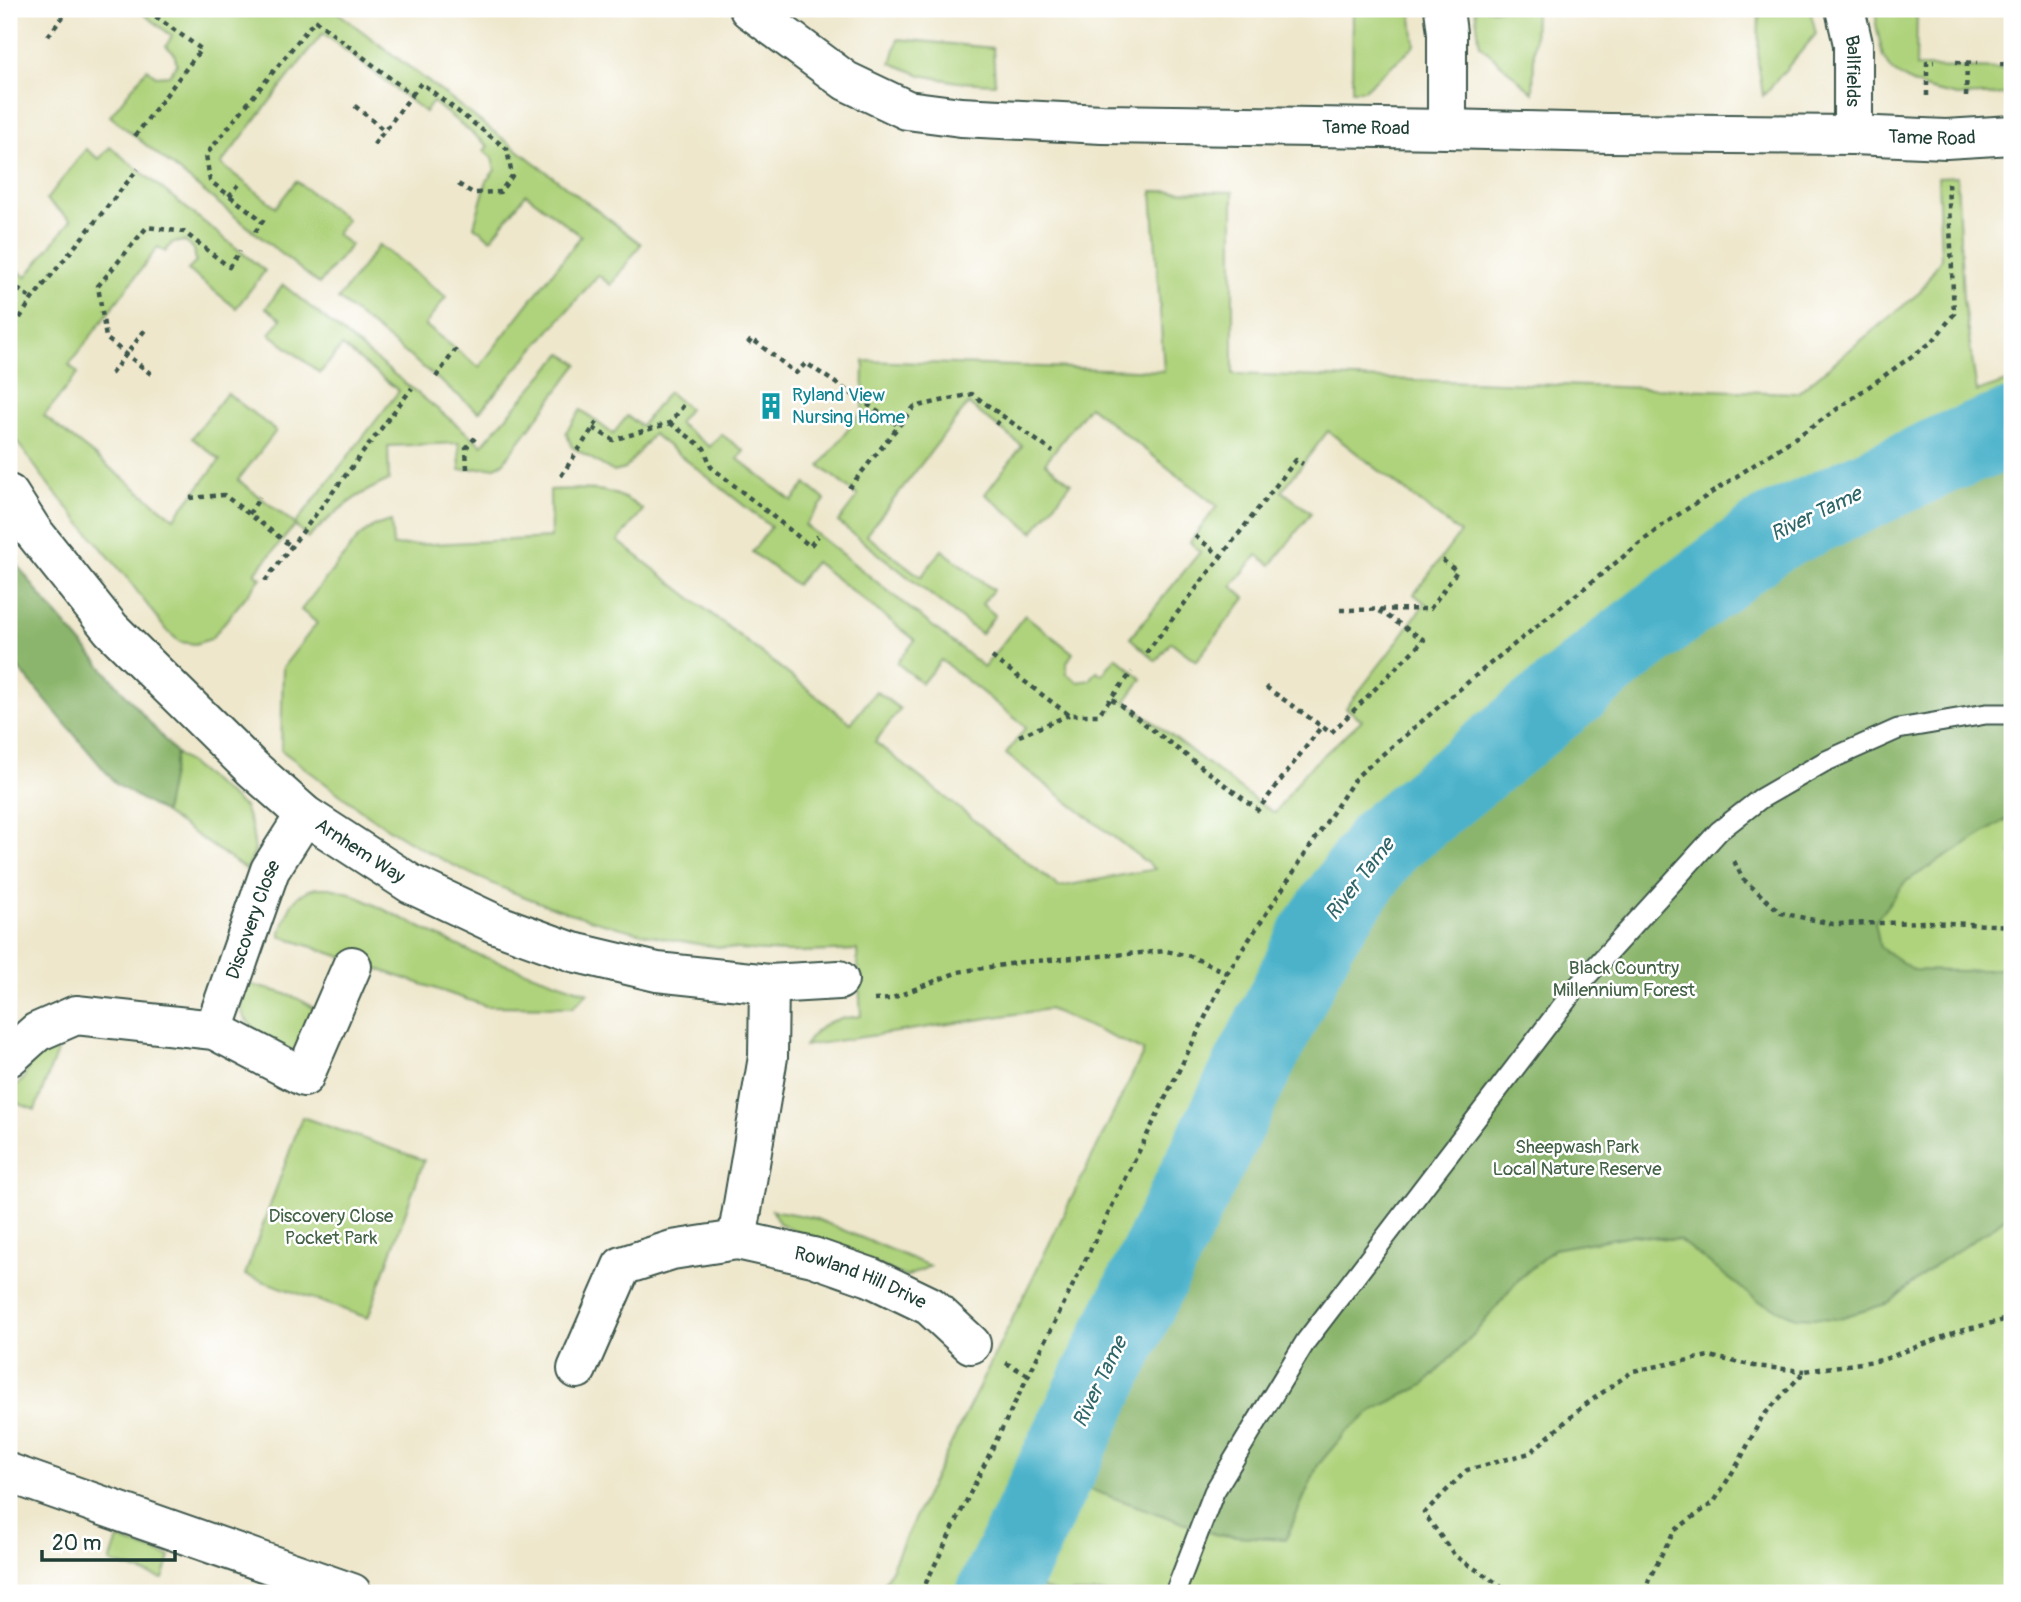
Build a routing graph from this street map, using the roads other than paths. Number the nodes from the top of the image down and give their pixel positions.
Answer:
1 (749, 9) edge
2 (1444, 9) edge
3 (1845, 9) edge
4 (2010, 120) edge
5 (1447, 129) junction
6 (1853, 135) junction
7 (9, 494) edge
8 (2012, 714) edge
9 (305, 815) junction
10 (352, 966) dead end
11 (839, 980) road end
12 (769, 984) junction
13 (214, 1030) junction
14 (9, 1056) edge
15 (737, 1240) junction
16 (971, 1344) dead end
17 (577, 1369) dead end
18 (9, 1473) edge
19 (352, 1593) edge
20 (1175, 1593) edge

1 - 5 street, Tame Road
2 - 5 street
3 - 6 street, Ballfields
4 - 6 street, Tame Road
5 - 6 street, Tame Road
7 - 9 street, Arnhem Way
8 - 20 lane
9 - 12 street, Arnhem Way
9 - 13 street, Discovery Close
10 - 13 street
11 - 12 street, Arnhem Way
12 - 15 street
13 - 14 street
15 - 16 street, Rowland Hill Drive
15 - 17 street, Rowland Hill Drive
18 - 19 street

